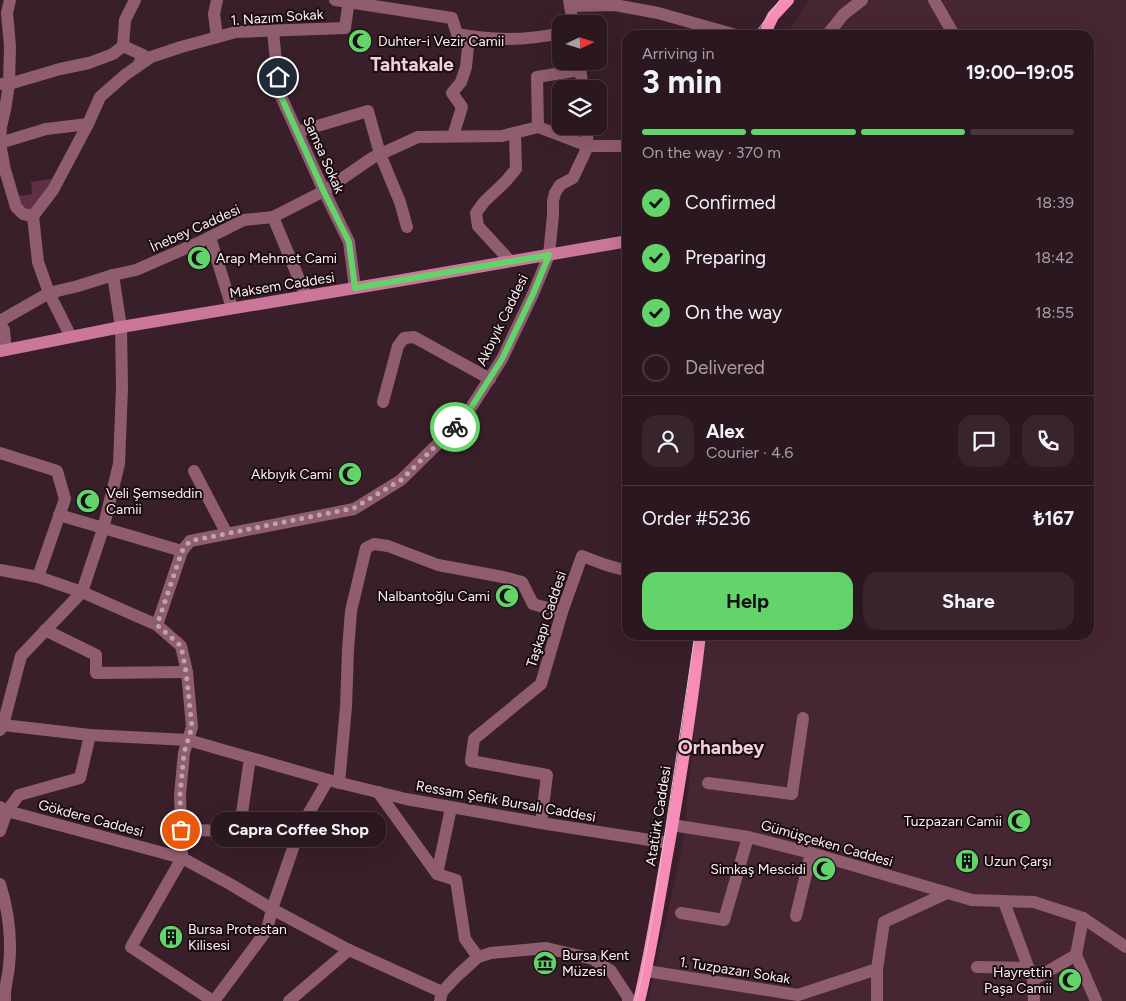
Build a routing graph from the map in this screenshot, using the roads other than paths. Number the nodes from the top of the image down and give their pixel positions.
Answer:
1 (10, 0) edge
2 (135, 0) edge
3 (217, 0) edge
4 (335, 0) edge
5 (780, 0) edge
6 (788, 0) edge
7 (862, 0) edge
8 (349, 1) edge
9 (570, 3) edge
10 (937, 5) edge
11 (657, 6) edge
12 (773, 16) junction
13 (722, 30) edge
14 (766, 30) edge
15 (831, 30) edge
16 (951, 30) edge
17 (273, 31) junction
18 (552, 35) edge
19 (469, 36) junction
20 (217, 37) junction
21 (123, 46) junction
22 (138, 66) junction
23 (564, 70) edge
24 (4, 84) edge
25 (88, 124) junction
26 (538, 127) junction
27 (297, 132) junction
28 (515, 133) junction
29 (587, 135) edge
30 (453, 136) junction
31 (0, 143) edge
32 (588, 146) junction
33 (622, 146) edge
34 (380, 154) junction
35 (2, 171) edge
36 (324, 192) junction
37 (33, 216) junction
38 (272, 217) junction
39 (407, 226) dead end
40 (210, 237) junction
41 (622, 242) edge
42 (549, 255) junction
43 (510, 261) junction
44 (113, 275) junction
45 (355, 288) junction
46 (49, 293) junction
47 (306, 296) junction
48 (232, 308) junction
49 (0, 322) edge
50 (121, 327) junction
51 (71, 337) junction
52 (3, 350) edge
53 (490, 379) junction
54 (383, 402) dead end
55 (0, 453) edge
56 (194, 471) dead end
57 (59, 515) junction
58 (103, 529) junction
59 (226, 534) junction
60 (182, 551) junction
61 (622, 569) edge
62 (0, 570) edge
63 (38, 577) junction
64 (82, 592) junction
65 (562, 612) junction
66 (157, 625) junction
67 (45, 630) junction
68 (699, 640) edge
69 (186, 672) junction
70 (4, 703) edge
71 (803, 718) dead end
72 (1, 727) edge
73 (90, 735) junction
74 (188, 740) junction
75 (250, 758) junction
76 (334, 782) junction
77 (708, 782) dead end
78 (378, 792) junction
79 (451, 808) junction
80 (4, 809) edge
81 (541, 823) junction
82 (672, 825) junction
83 (192, 830) dead end
84 (0, 831) edge
85 (748, 837) junction
86 (669, 843) junction
87 (811, 853) junction
88 (182, 858) junction
89 (437, 874) junction
90 (0, 884) edge
91 (947, 893) junction
92 (1004, 902) junction
93 (272, 909) junction
94 (681, 913) dead end
95 (796, 916) dead end
96 (1083, 918) junction
97 (1126, 947) edge
98 (349, 950) junction
99 (1076, 955) junction
100 (478, 957) junction
101 (977, 967) dead end
102 (1028, 968) junction
103 (877, 969) junction
104 (647, 971) junction
105 (1033, 980) junction
106 (769, 996) edge
107 (441, 997) edge
108 (3, 1000) edge
109 (214, 1001) edge
110 (289, 1001) edge
111 (628, 1001) edge
112 (639, 1001) edge
113 (877, 1001) edge
114 (1034, 1001) edge
115 (1096, 1001) edge

1 - 24 street
2 - 21 street
3 - 20 street
4 - 8 street
5 - 12 main road
6 - 12 main road
7 - 15 street
8 - 17 street, 1. Nazım Sokak
8 - 19 street
9 - 11 street
10 - 16 street
11 - 13 street
12 - 14 main road
17 - 20 street, 1. Nazım Sokak
17 - 27 street, Samsa Sokak
18 - 19 street
19 - 30 street
20 - 22 street, 1. Nazım Sokak
21 - 22 street
21 - 24 street
22 - 25 street, 1. Nazım Sokak
23 - 26 street
24 - 31 street
25 - 31 street
25 - 37 street, 1. Nazım Sokak
26 - 28 street, İnebey Caddesi
26 - 32 street
27 - 34 street
27 - 36 street, Samsa Sokak
28 - 30 street, İnebey Caddesi
28 - 43 street
29 - 32 street
30 - 34 street, İnebey Caddesi
31 - 35 street
32 - 33 street
32 - 42 street, Akbıyık Caddesi
34 - 36 street, İnebey Caddesi
34 - 39 street
35 - 37 street
36 - 38 street, İnebey Caddesi
36 - 45 street, Samsa Sokak
37 - 46 street
38 - 40 street, İnebey Caddesi
38 - 47 street
40 - 44 street, İnebey Caddesi
40 - 48 street
41 - 42 main road, Maksem Caddesi
42 - 43 main road, Maksem Caddesi
42 - 53 street, Akbıyık Caddesi
43 - 45 main road, Maksem Caddesi
44 - 46 street, İnebey Caddesi
44 - 50 street
45 - 47 main road, Maksem Caddesi
46 - 49 street, İnebey Caddesi
46 - 51 street
47 - 48 main road, Maksem Caddesi
48 - 50 main road, Maksem Caddesi
49 - 52 street
50 - 51 main road, Maksem Caddesi
50 - 58 street
51 - 52 main road, Maksem Caddesi
53 - 54 street
53 - 59 street, Akbıyık Caddesi
55 - 57 street
56 - 59 street
57 - 58 street
57 - 63 street
58 - 60 street
58 - 64 street
59 - 60 street, Akbıyık Caddesi
60 - 66 street
61 - 65 street, Taşkapı Caddesi
62 - 63 street
63 - 64 street
64 - 66 street
64 - 67 street
65 - 76 street
65 - 81 street, Taşkapı Caddesi
66 - 69 street
67 - 69 street
67 - 70 street
68 - 82 main road, Atatürk Caddesi
69 - 74 street
70 - 72 street
71 - 77 street
72 - 73 street, Ressam Şefik Bursalı Caddesi
73 - 74 street, Ressam Şefik Bursalı Caddesi
73 - 80 street
74 - 75 street, Ressam Şefik Bursalı Caddesi
74 - 88 street
75 - 76 street, Ressam Şefik Bursalı Caddesi
75 - 83 street
76 - 78 street, Ressam Şefik Bursalı Caddesi
76 - 93 street
78 - 79 street, Ressam Şefik Bursalı Caddesi
78 - 89 street
79 - 81 street, Ressam Şefik Bursalı Caddesi
79 - 89 street
80 - 84 street
80 - 88 street, Gökdere Caddesi
81 - 86 street, Ressam Şefik Bursalı Caddesi
82 - 85 street, Gümüşçeken Caddesi
82 - 86 main road, Atatürk Caddesi
85 - 87 street, Gümüşçeken Caddesi
85 - 94 street
86 - 104 main road, Atatürk Caddesi
87 - 91 street, Gümüşçeken Caddesi
87 - 95 street
88 - 93 street, Gökdere Caddesi
88 - 109 street
89 - 100 street
90 - 108 street
91 - 92 street, Gümüşçeken Caddesi
91 - 103 street
92 - 96 street, Gümüşçeken Caddesi
92 - 102 street
93 - 98 street, Gökdere Caddesi
93 - 109 street
96 - 97 street, Gümüşçeken Caddesi
96 - 99 street
98 - 107 street, Gökdere Caddesi
98 - 110 street
99 - 105 street
99 - 115 street
100 - 107 street
100 - 111 street
101 - 102 street
102 - 105 street
103 - 106 street, 1. Tuzpazarı Sokak
103 - 113 street
104 - 106 street, 1. Tuzpazarı Sokak
104 - 112 main road, Atatürk Caddesi
105 - 114 street

